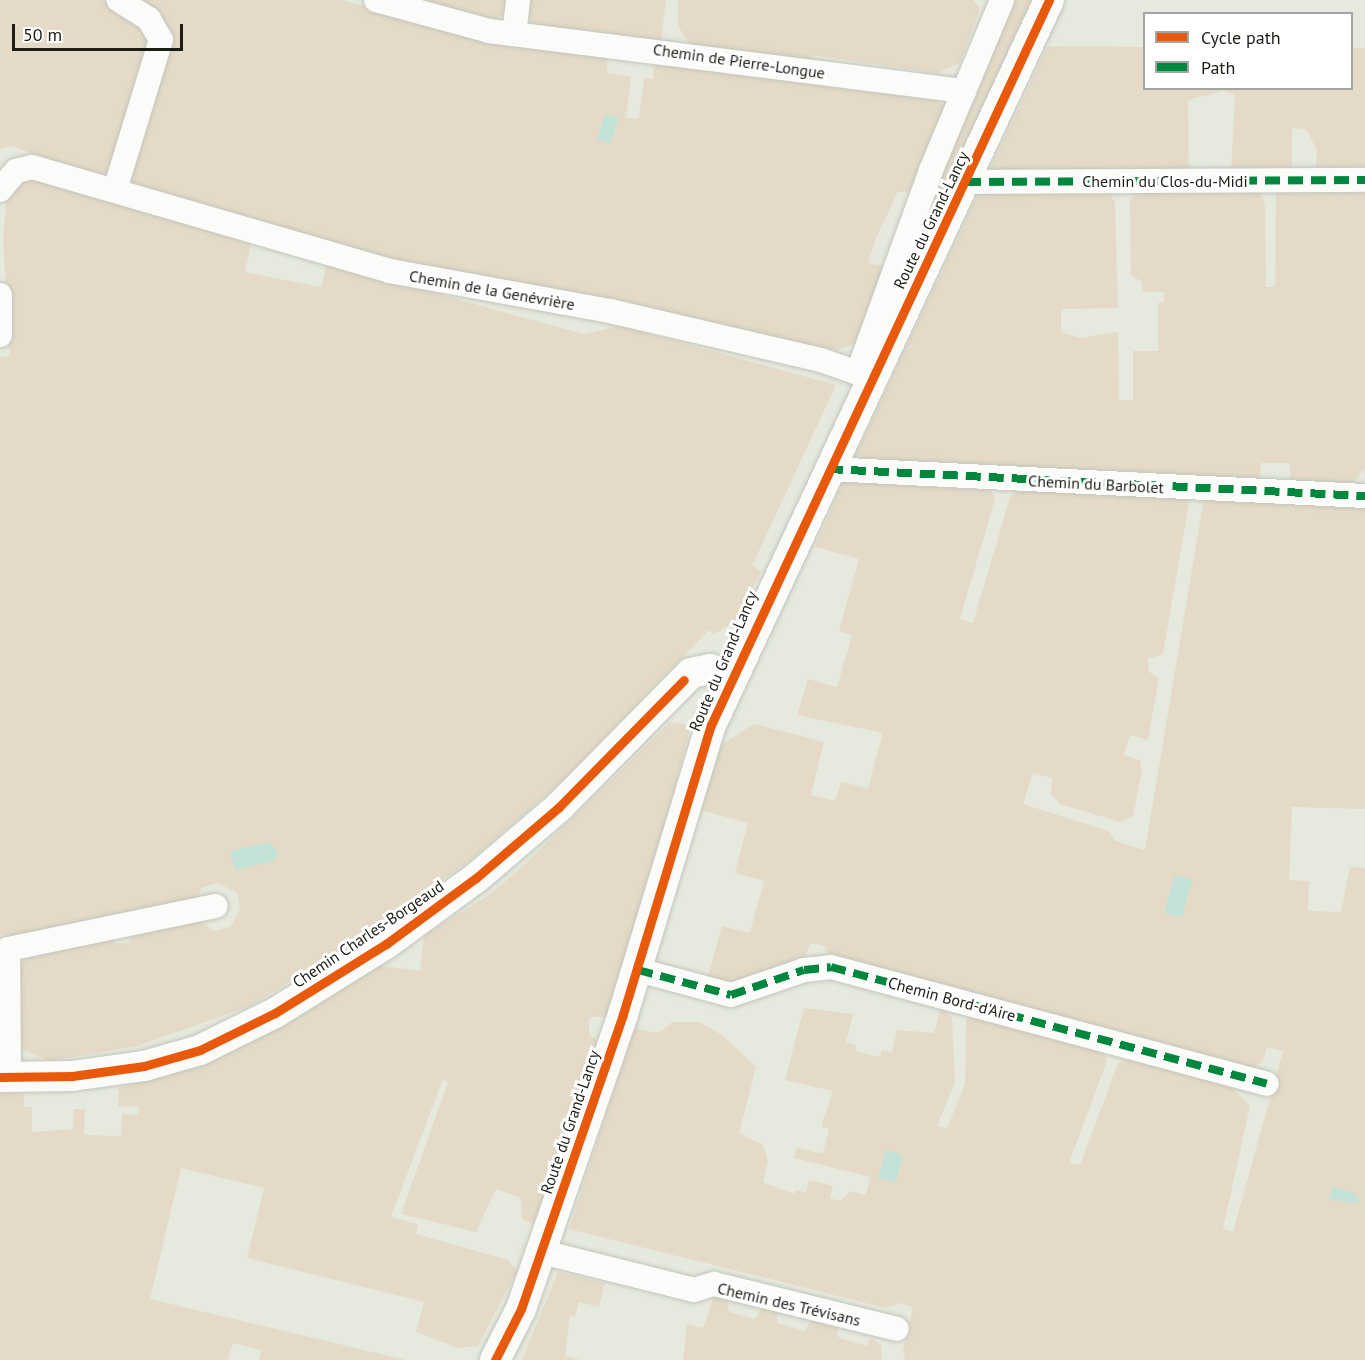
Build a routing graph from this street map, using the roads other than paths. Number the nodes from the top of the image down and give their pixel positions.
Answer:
1 (118, 0) edge
2 (376, 0) edge
3 (518, 0) edge
4 (1002, 0) edge
5 (1049, 0) edge
6 (514, 34) junction
7 (964, 91) junction
8 (1365, 180) edge
9 (966, 182) junction
10 (115, 189) junction
11 (0, 190) edge
12 (0, 295) edge
13 (0, 335) edge
14 (865, 375) junction
15 (828, 469) junction
16 (1365, 496) edge
17 (730, 677) junction
18 (216, 906) dead end
19 (638, 970) junction
20 (5, 1077) edge
21 (1267, 1084) dead end
22 (542, 1252) junction
23 (897, 1329) dead end
24 (495, 1360) edge

1 - 10 street
2 - 6 street, Chemin de Pierre-Longue
3 - 6 street
4 - 7 street, Route du Grand-Lancy
5 - 9 street, Route du Grand-Lancy
6 - 7 street, Chemin de Pierre-Longue
7 - 14 street, Route du Grand-Lancy
8 - 9 street, Chemin du Clos-du-Midi
9 - 14 street, Route du Grand-Lancy
10 - 11 street, Chemin de la Genévrière
10 - 14 street, Chemin de la Genévrière
12 - 13 street
14 - 15 street, Route du Grand-Lancy
15 - 16 street, Chemin du Barbolet
15 - 17 street, Route du Grand-Lancy
17 - 19 street, Route du Grand-Lancy
17 - 20 street, Chemin Charles-Borgeaud
18 - 20 street, Chemin Charles-Borgeaud
19 - 21 street, Chemin Bord-d'Aire
19 - 22 street, Route du Grand-Lancy
22 - 23 street, Chemin des Trévisans
22 - 24 street, Route du Grand-Lancy

